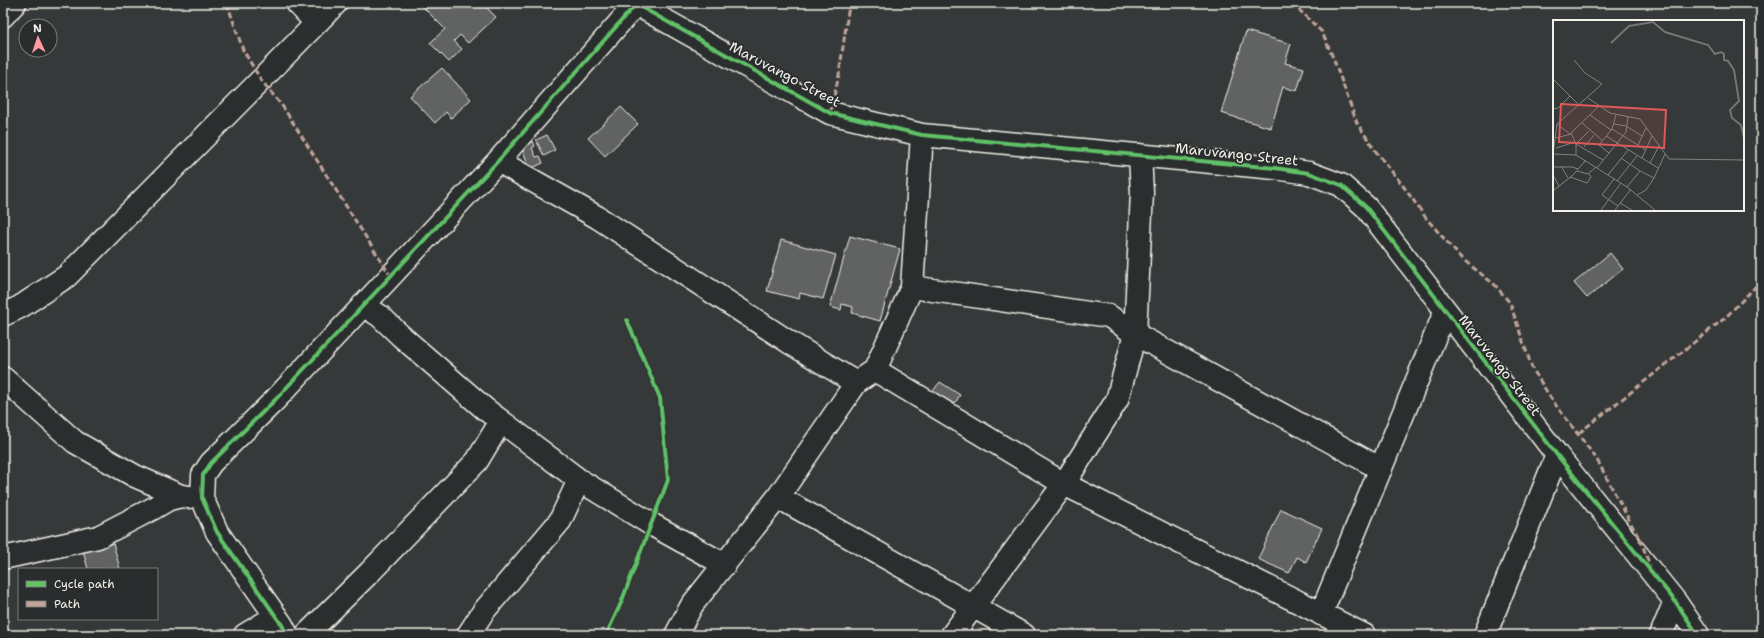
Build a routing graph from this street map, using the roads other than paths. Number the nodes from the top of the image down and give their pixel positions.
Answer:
1 (15, 3) edge
2 (297, 3) edge
3 (336, 3) edge
4 (635, 4) edge
5 (3, 16) edge
6 (316, 23) junction
7 (922, 135) junction
8 (1140, 155) junction
9 (498, 161) junction
10 (912, 287) junction
11 (363, 304) junction
12 (1445, 312) junction
13 (3, 315) edge
14 (1135, 334) junction
15 (875, 370) junction
16 (3, 378) edge
17 (856, 383) junction
18 (501, 421) junction
19 (1557, 455) junction
20 (1381, 469) junction
21 (579, 480) junction
22 (1064, 484) junction
23 (180, 496) junction
24 (778, 497) junction
25 (202, 498) junction
26 (3, 558) edge
27 (725, 565) junction
28 (1674, 601) junction
29 (973, 607) junction
30 (1321, 614) junction
31 (276, 616) junction
32 (245, 635) edge
33 (287, 635) edge
34 (306, 635) edge
35 (468, 635) edge
36 (676, 635) edge
37 (952, 635) edge
38 (1024, 635) edge
39 (1364, 635) edge
40 (1485, 635) edge
41 (1660, 635) edge
42 (1698, 635) edge

1 - 5 street
2 - 6 street
3 - 6 street
4 - 7 street, Maruvango Street
4 - 9 street
6 - 13 street
7 - 8 street, Maruvango Street
7 - 10 street
8 - 12 street, Maruvango Street
8 - 14 street
9 - 11 street
9 - 17 street
10 - 14 street
10 - 15 street
11 - 18 street
11 - 25 street
12 - 19 street, Maruvango Street
12 - 20 street
14 - 20 street
14 - 22 street
15 - 17 street
15 - 22 street
16 - 23 street
17 - 24 street
18 - 21 street
18 - 34 street
19 - 28 street, Maruvango Street
19 - 40 street
20 - 30 street
21 - 27 street
21 - 35 street
22 - 29 street
22 - 30 street
23 - 25 street
23 - 26 street
24 - 27 street
24 - 29 street
25 - 31 street
27 - 36 street
28 - 41 street
28 - 42 street, Maruvango Street
29 - 37 street
29 - 38 street
30 - 39 street
31 - 32 street
31 - 33 street

